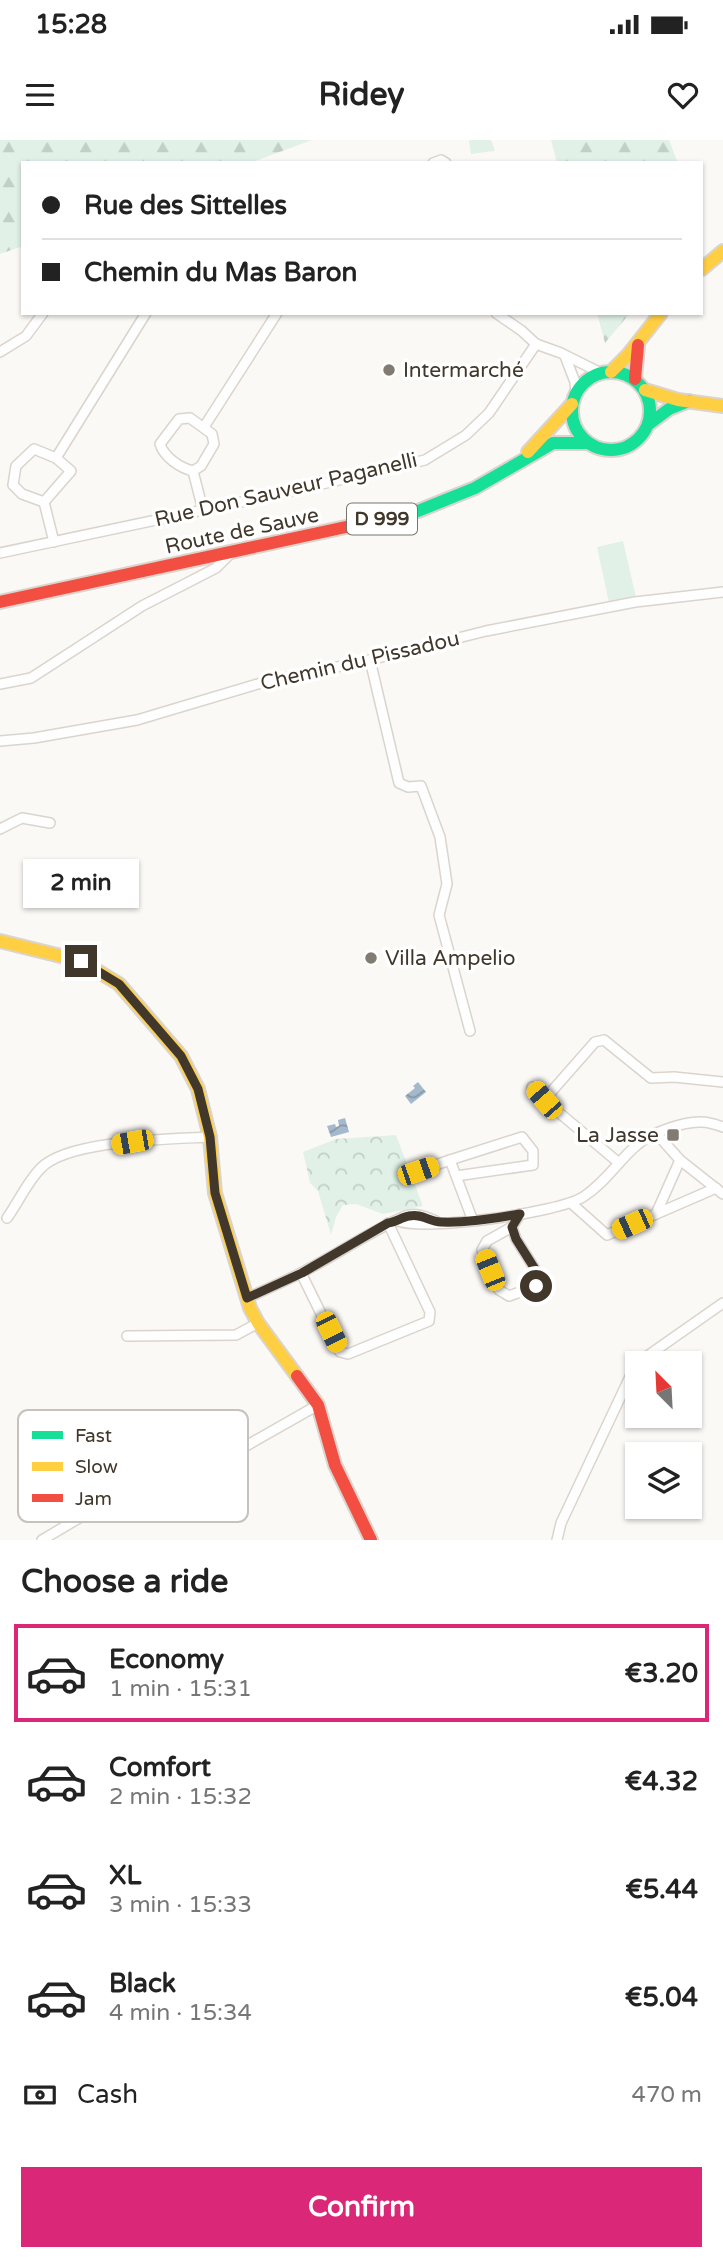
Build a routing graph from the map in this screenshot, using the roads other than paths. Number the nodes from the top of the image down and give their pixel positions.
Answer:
1 (723, 251) edge
2 (703, 268) edge
3 (42, 315) edge
4 (145, 315) edge
5 (276, 315) edge
6 (499, 315) edge
7 (659, 315) edge
8 (638, 343) junction
9 (536, 344) junction
10 (0, 352) edge
11 (565, 356) junction
12 (606, 372) junction
13 (635, 379) junction
14 (645, 390) junction
15 (574, 399) junction
16 (689, 401) junction
17 (723, 407) edge
18 (649, 424) junction
19 (204, 427) junction
20 (587, 443) junction
21 (56, 458) junction
22 (522, 459) junction
23 (193, 471) junction
24 (44, 502) junction
25 (203, 510) junction
26 (54, 542) junction
27 (0, 553) edge
28 (231, 553) junction
29 (723, 592) edge
30 (0, 602) edge
31 (370, 660) junction
32 (0, 684) edge
33 (0, 741) edge
34 (50, 823) dead end
35 (0, 829) edge
36 (0, 941) edge
37 (470, 1031) dead end
38 (723, 1082) edge
39 (532, 1087) dead end
40 (544, 1100) junction
41 (723, 1127) edge
42 (656, 1133) junction
43 (210, 1137) junction
44 (450, 1160) junction
45 (680, 1160) junction
46 (619, 1163) junction
47 (418, 1171) dead end
48 (456, 1176) junction
49 (720, 1191) edge
50 (571, 1203) junction
51 (520, 1214) junction
52 (656, 1214) junction
53 (7, 1218) dead end
54 (473, 1221) junction
55 (393, 1222) junction
56 (512, 1227) junction
57 (302, 1273) junction
58 (247, 1298) junction
59 (723, 1303) edge
60 (258, 1323) junction
61 (127, 1336) dead end
62 (318, 1405) junction
63 (248, 1445) edge
64 (72, 1522) edge
65 (367, 1538) edge
66 (42, 1540) edge
67 (557, 1540) edge

1 - 2 main road
3 - 10 street
4 - 21 street
5 - 19 street
6 - 9 street
7 - 8 main road
8 - 12 main road
8 - 13 main road
9 - 11 street
9 - 25 street, Rue Don Sauveur Paganelli
11 - 12 street
11 - 15 street
12 - 13 main road
12 - 15 main road
13 - 14 main road
14 - 16 main road
14 - 18 main road
15 - 20 main road
15 - 22 main road, Route de Sauve / D 999
16 - 17 main road
16 - 18 main road
18 - 20 main road
19 - 23 street
19 - 23 street
20 - 22 main road, Route de Sauve / D 999
21 - 24 street
21 - 24 street
22 - 28 main road, Route de Sauve / D 999
23 - 25 street
24 - 26 street
25 - 26 street, Rue Don Sauveur Paganelli
26 - 27 street, Rue Don Sauveur Paganelli
28 - 30 main road, Route de Sauve / D 999
28 - 32 street
29 - 31 street, Chemin du Pissadou
31 - 33 street, Chemin du Pissadou
31 - 37 street
34 - 35 street
36 - 43 main road
38 - 40 street
39 - 40 street
40 - 46 street
41 - 42 street
42 - 45 street
42 - 46 street
43 - 53 street
43 - 58 main road
44 - 47 street
44 - 48 street
44 - 48 street
45 - 49 street
45 - 52 street
46 - 50 street
48 - 54 street
49 - 52 street
50 - 51 street
50 - 52 street
51 - 54 street
51 - 56 street
54 - 55 street
55 - 57 street
55 - 57 street
56 - 56 street
57 - 58 street
58 - 60 main road
59 - 67 street
60 - 61 street
60 - 62 main road
62 - 63 street
62 - 65 main road
64 - 66 street

